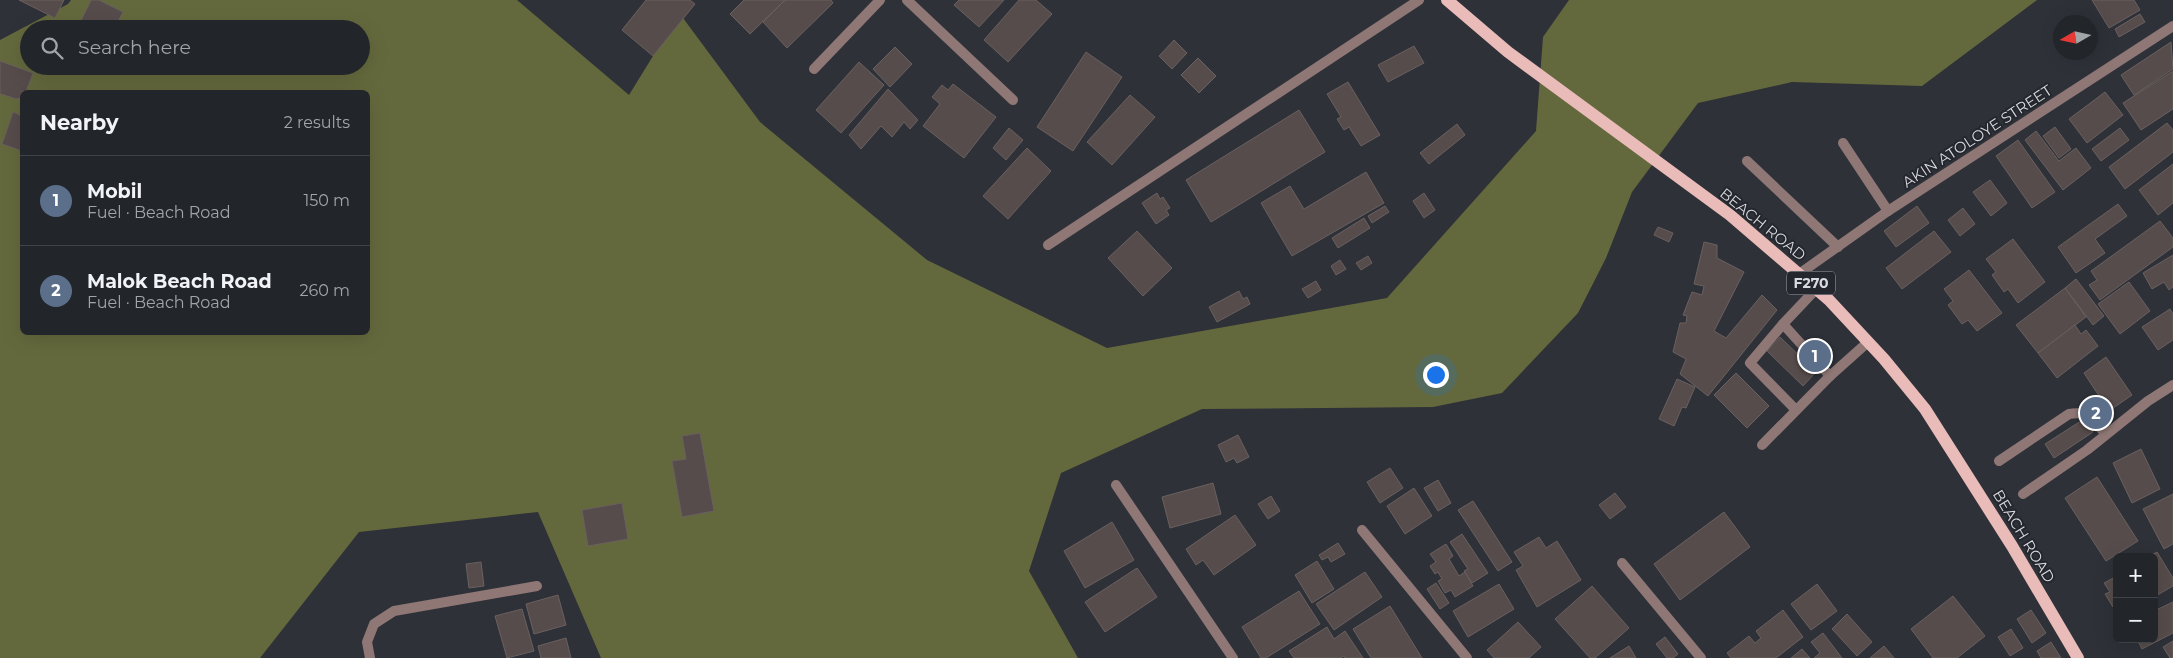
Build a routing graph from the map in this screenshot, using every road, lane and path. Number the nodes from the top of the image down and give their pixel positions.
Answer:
1 (880, 0) edge
2 (907, 0) edge
3 (1419, 0) edge
4 (1447, 0) edge
5 (2173, 26) edge
6 (814, 69) dead end
7 (1013, 100) dead end
8 (1843, 143) dead end
9 (1747, 162) dead end
10 (1888, 211) junction
11 (1048, 245) dead end
12 (1838, 246) junction
13 (1799, 274) junction
14 (1817, 288) junction
15 (1782, 324) junction
16 (1868, 342) junction
17 (1830, 376) junction
18 (2173, 385) edge
19 (1796, 410) junction
20 (2106, 434) junction
21 (1762, 445) dead end
22 (1999, 461) dead end
23 (1116, 485) dead end
24 (2023, 494) dead end
25 (1362, 530) dead end
26 (1622, 563) dead end
27 (537, 586) dead end
28 (370, 658) edge
29 (1234, 658) edge
30 (1467, 658) edge
31 (1701, 658) edge
32 (2078, 658) edge

1 - 6 street
2 - 7 street
3 - 11 street
4 - 13 main road, BEACH ROAD / F270
5 - 10 street, AKIN ATOLOYE STREET
8 - 10 street
9 - 12 street
10 - 12 street, AKIN ATOLOYE STREET
12 - 13 street, AKIN ATOLOYE STREET
13 - 14 main road, BEACH ROAD / F270
14 - 15 street
14 - 16 main road, BEACH ROAD / F270
15 - 17 street
15 - 19 street
16 - 17 street
16 - 32 main road, BEACH ROAD / F270
17 - 19 street
18 - 20 street
19 - 21 street
20 - 22 street
20 - 24 street
23 - 29 street
25 - 30 street
26 - 31 street
27 - 28 street

